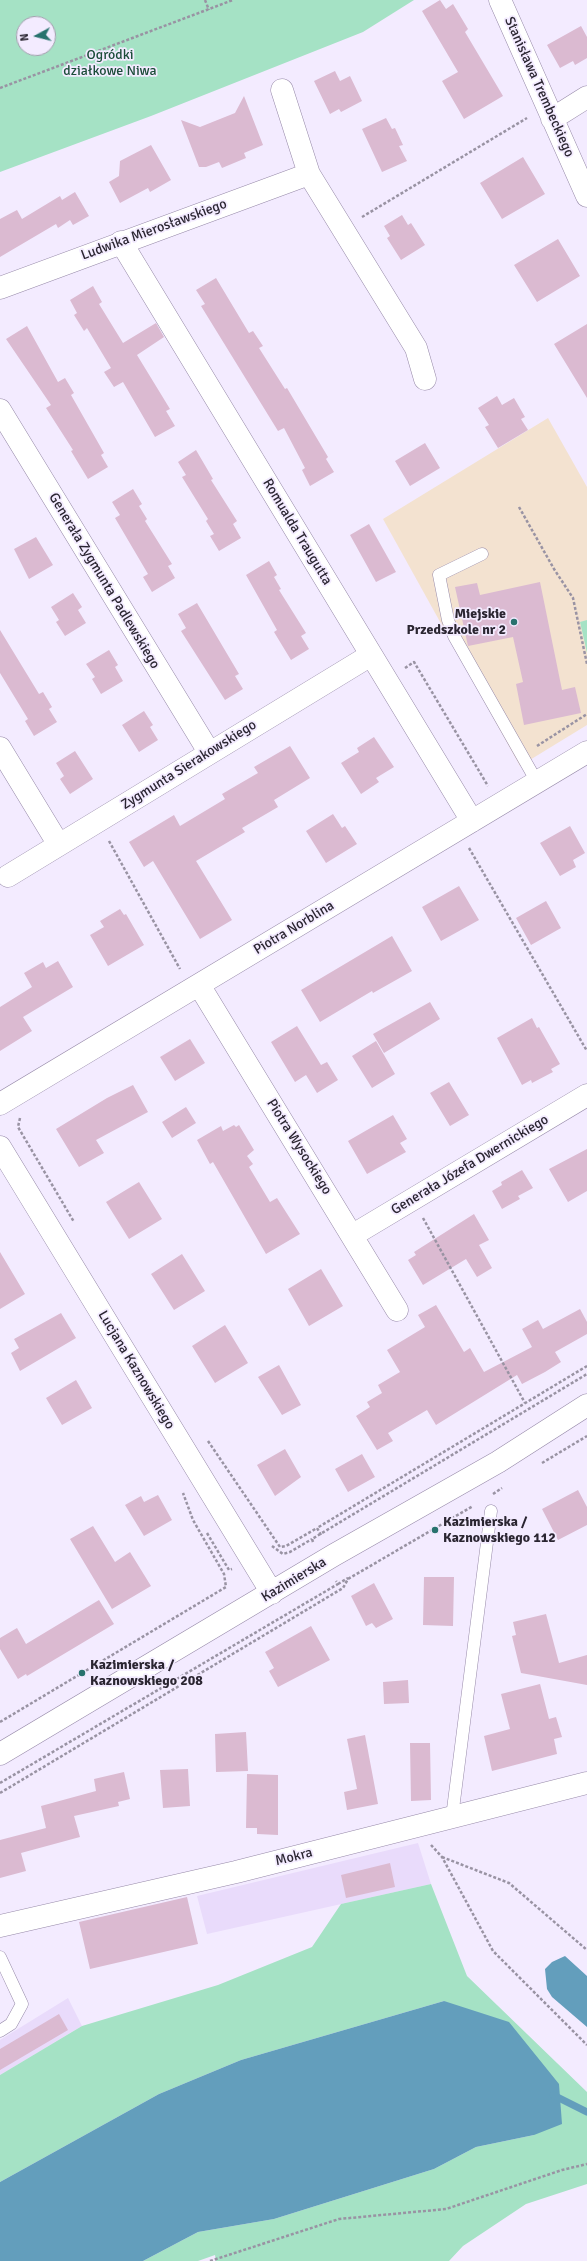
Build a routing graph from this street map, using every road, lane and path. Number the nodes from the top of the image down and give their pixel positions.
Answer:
1 (205, 0) edge
2 (233, 0) edge
3 (500, 0) edge
4 (210, 10) junction
5 (0, 88) edge
6 (282, 90) dead end
7 (587, 97) edge
8 (549, 112) junction
9 (309, 174) junction
10 (587, 196) edge
11 (343, 229) junction
12 (122, 242) junction
13 (0, 288) edge
14 (425, 379) dead end
15 (0, 410) edge
16 (519, 507) dead end
17 (482, 554) dead end
18 (371, 655) junction
19 (587, 664) edge
20 (386, 680) junction
21 (587, 714) edge
22 (0, 748) edge
23 (209, 752) junction
24 (587, 752) edge
25 (522, 756) junction
26 (536, 782) junction
27 (491, 792) dead end
28 (98, 821) junction
29 (472, 821) junction
30 (476, 844) dead end
31 (59, 845) junction
32 (469, 848) junction
33 (463, 852) dead end
34 (8, 876) dead end
35 (191, 980) junction
36 (587, 1051) edge
37 (587, 1095) edge
38 (0, 1104) edge
39 (22, 1111) dead end
40 (0, 1146) edge
41 (412, 1200) junction
42 (78, 1227) dead end
43 (353, 1235) junction
44 (398, 1310) dead end
45 (587, 1366) edge
46 (525, 1403) junction
47 (587, 1405) edge
48 (206, 1438) dead end
49 (181, 1489) dead end
50 (491, 1512) dead end
51 (444, 1524) dead end
52 (317, 1528) junction
53 (312, 1539) dead end
54 (271, 1545) dead end
55 (334, 1555) junction
56 (348, 1579) junction
57 (338, 1584) dead end
58 (272, 1593) junction
59 (0, 1722) edge
60 (0, 1754) edge
61 (587, 1783) edge
62 (0, 1793) edge
63 (452, 1817) junction
64 (0, 1926) edge
65 (587, 1950) edge
66 (0, 1957) edge
67 (0, 2031) edge
68 (587, 2045) edge
69 (587, 2164) edge
70 (210, 2261) edge

1 - 4 path
2 - 4 path
3 - 8 street, Stanisława Trembeckiego
4 - 5 path
6 - 9 street
7 - 8 street
8 - 10 street, Stanisława Trembeckiego
8 - 11 path
9 - 11 street
9 - 12 street, Ludwika Mierosławskiego
11 - 14 street
12 - 13 street, Ludwika Mierosławskiego
12 - 18 street, Romualda Traugutta
15 - 23 street, Generała Zygmunta Padlewskiego
16 - 19 path
17 - 25 lane
18 - 20 street, Romualda Traugutta
18 - 23 street, Zygmunta Sierakowskiego
20 - 27 path
20 - 29 street, Romualda Traugutta
21 - 25 path
22 - 31 street
23 - 28 street, Zygmunta Sierakowskiego
24 - 26 street, Piotra Norblina
25 - 26 lane
26 - 29 street, Piotra Norblina
28 - 31 street, Zygmunta Sierakowskiego
28 - 35 path
29 - 35 street, Piotra Norblina
30 - 32 path
31 - 34 street, Zygmunta Sierakowskiego
32 - 33 path
32 - 36 path
35 - 38 street, Piotra Norblina
35 - 43 street, Piotra Wysockiego
37 - 41 street, Generała Józefa Dwernickiego
39 - 42 path
40 - 58 street, Lucjana Kaznowskiego
41 - 43 street, Generała Józefa Dwernickiego
41 - 46 path
43 - 44 street, Piotra Wysockiego
45 - 46 path
46 - 52 path
47 - 55 street, Kazimierska
48 - 52 path
49 - 59 path
50 - 63 lane
51 - 56 path
52 - 55 path
53 - 54 path
55 - 56 path
55 - 58 street, Kazimierska
56 - 57 path
56 - 62 path
58 - 60 street, Kazimierska
61 - 63 street, Mokra
63 - 64 street, Mokra
65 - 68 path
66 - 67 lane
69 - 70 path

